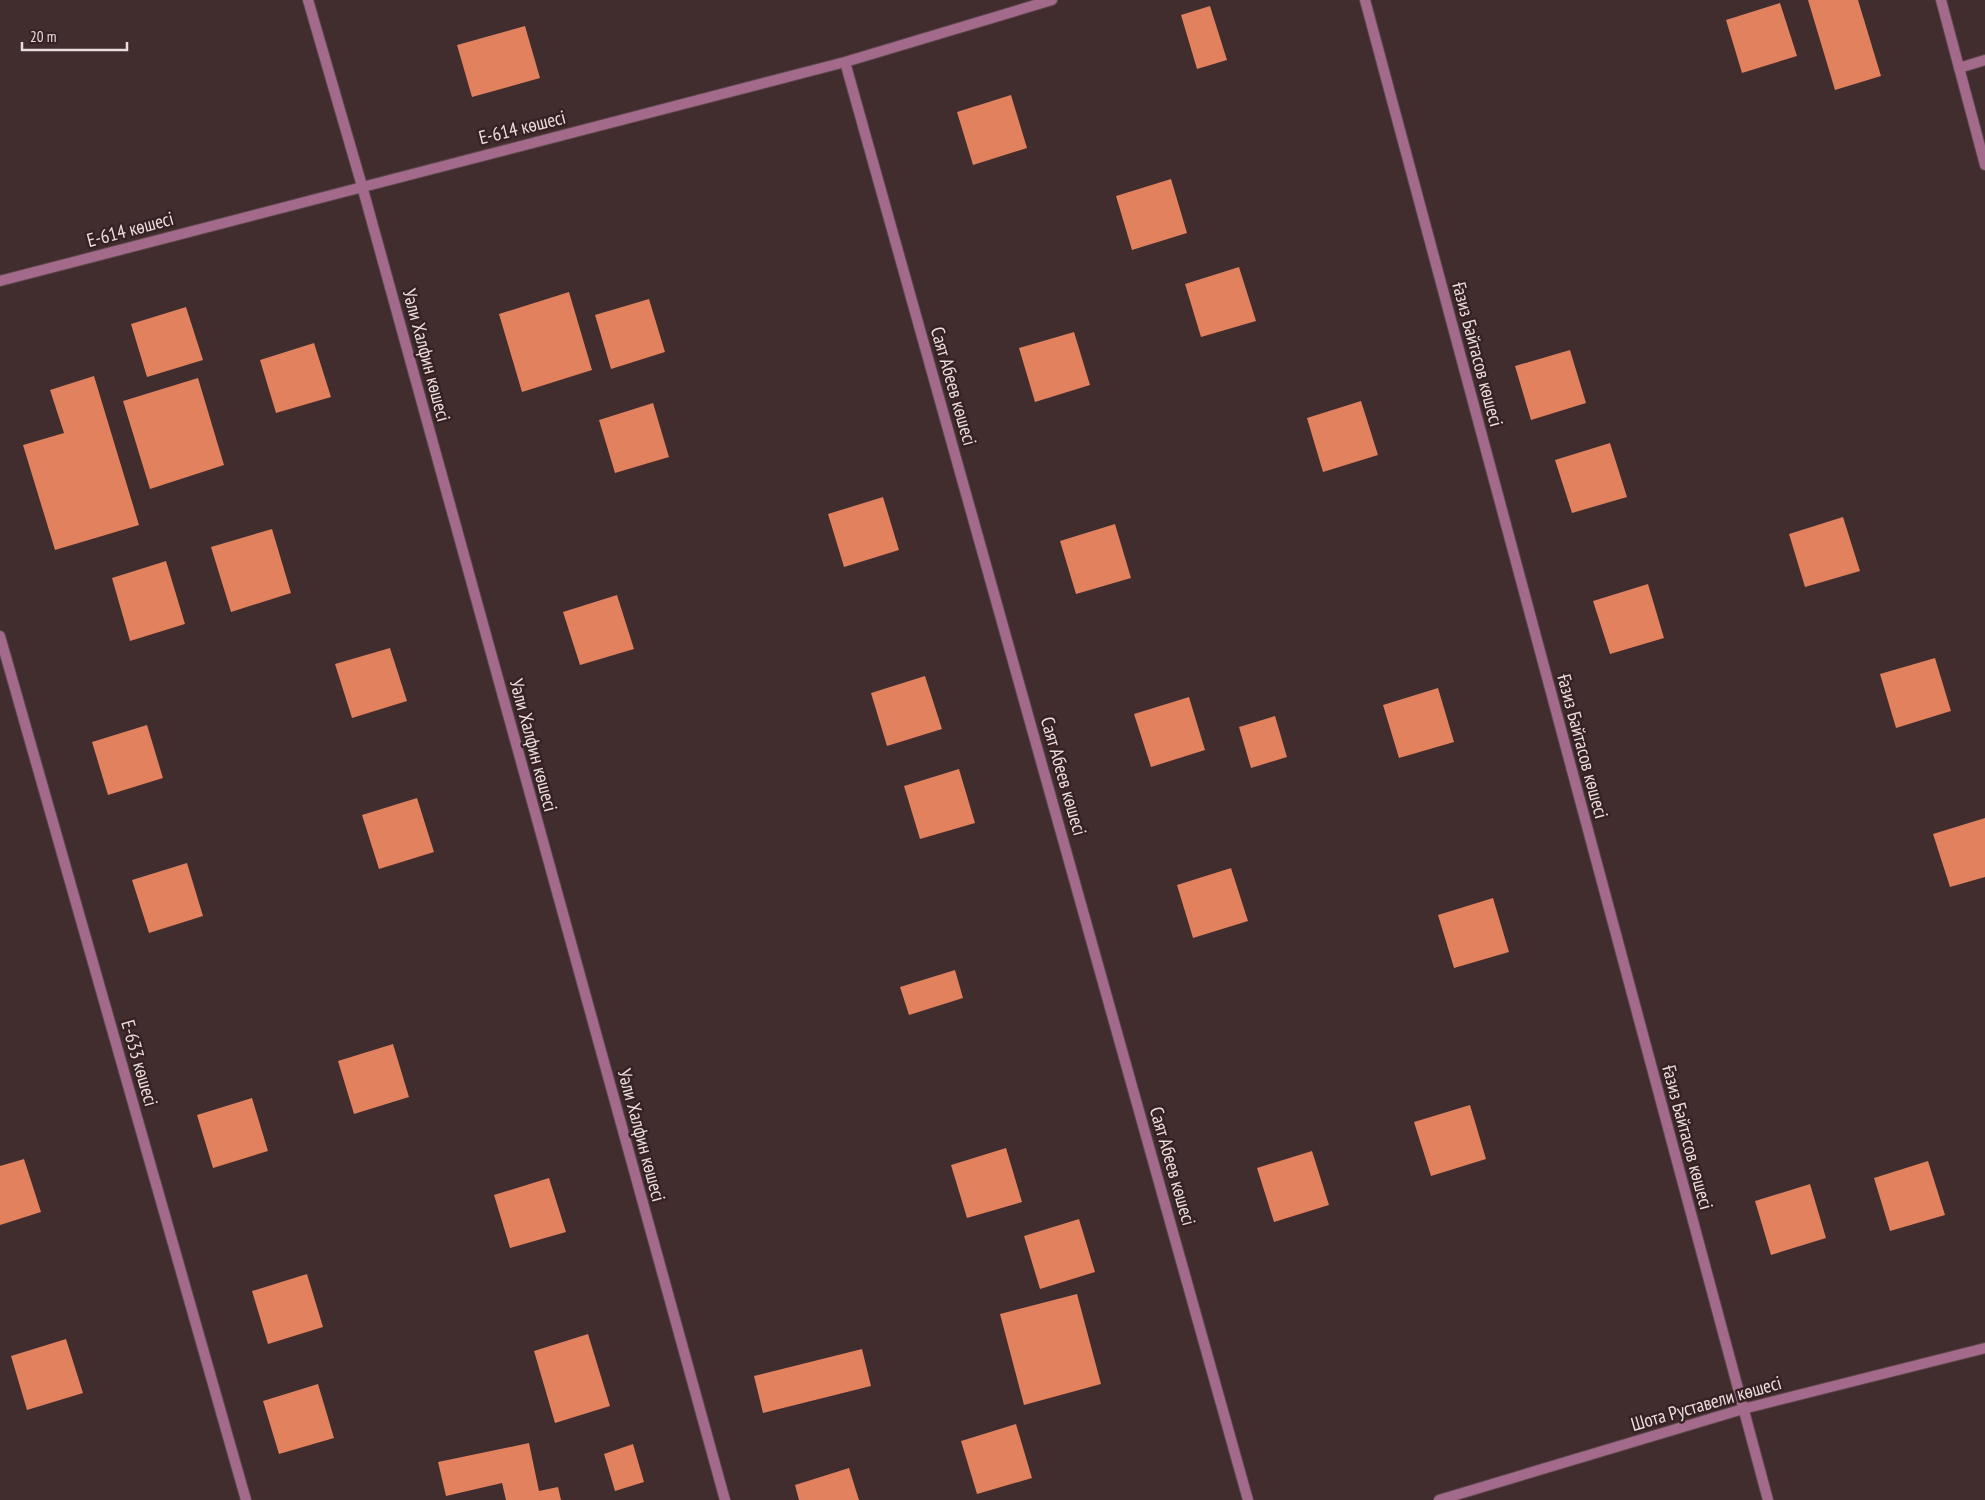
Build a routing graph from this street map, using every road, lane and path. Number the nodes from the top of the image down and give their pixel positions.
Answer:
1 (308, 0) edge
2 (1052, 0) edge
3 (1365, 0) edge
4 (1941, 0) edge
5 (1985, 60) edge
6 (845, 62) junction
7 (1960, 68) junction
8 (1985, 165) edge
9 (362, 186) junction
10 (0, 281) edge
11 (0, 636) edge
12 (1985, 1348) edge
13 (1744, 1409) junction
14 (246, 1500) edge
15 (725, 1500) edge
16 (1248, 1500) edge
17 (1439, 1500) edge
18 (1768, 1500) edge

1 - 9 street, Уәли Халфин көшесі
2 - 6 street, Е-614 көшесі
3 - 13 street, Ғазиз Байтасов көшесі
4 - 7 street
5 - 7 street
6 - 9 street, Е-614 көшесі
6 - 16 street, Саят Абеев көшесі
7 - 8 street
9 - 10 street, Е-614 көшесі
9 - 15 street, Уәли Халфин көшесі
11 - 14 street, Е-633 көшесі
12 - 13 street, Шота Руставели көшесі
13 - 17 street, Шота Руставели көшесі
13 - 18 street, Ғазиз Байтасов көшесі

